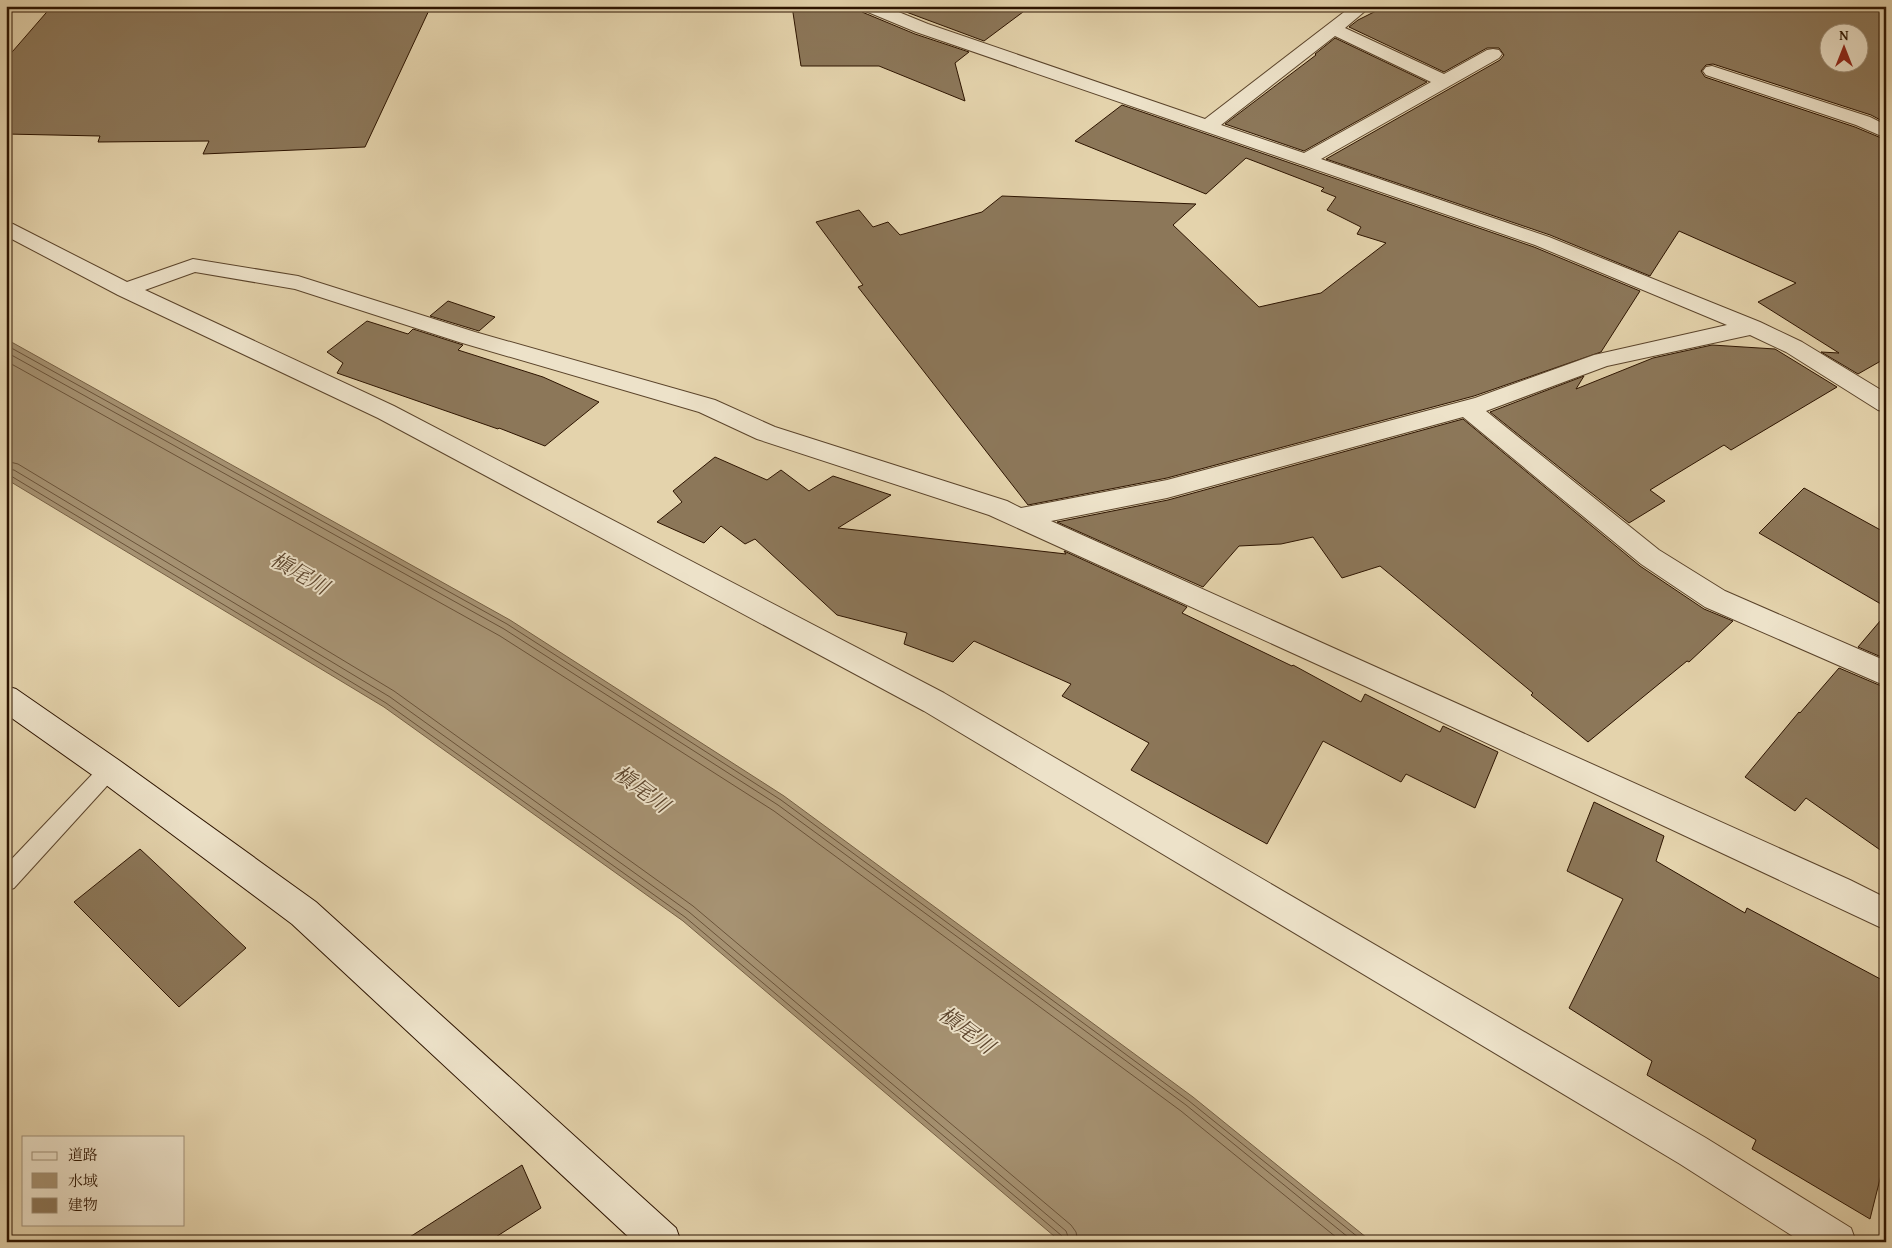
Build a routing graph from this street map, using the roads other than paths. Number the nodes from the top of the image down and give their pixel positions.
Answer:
1 (869, 6) edge
2 (1363, 6) edge
3 (1334, 29) junction
4 (1493, 54) dead end
5 (1712, 71) dead end
6 (1444, 81) junction
7 (1209, 125) junction
8 (1886, 132) edge
9 (1306, 159) junction
10 (6, 228) edge
11 (126, 290) junction
12 (1752, 327) junction
13 (1886, 404) edge
14 (1467, 408) junction
15 (1022, 517) junction
16 (1886, 674) edge
17 (6, 698) edge
18 (109, 770) junction
19 (6, 881) edge
20 (1886, 915) edge
21 (662, 1242) edge
22 (1837, 1242) edge

1 - 7 street
2 - 3 street
3 - 6 street
3 - 7 street
4 - 6 street
5 - 8 street
6 - 9 street
7 - 9 street
9 - 12 street
10 - 11 street
11 - 15 street
11 - 22 street
12 - 13 street
12 - 14 street
14 - 15 street
14 - 16 street
15 - 20 street
17 - 18 street
18 - 19 lane
18 - 21 street

